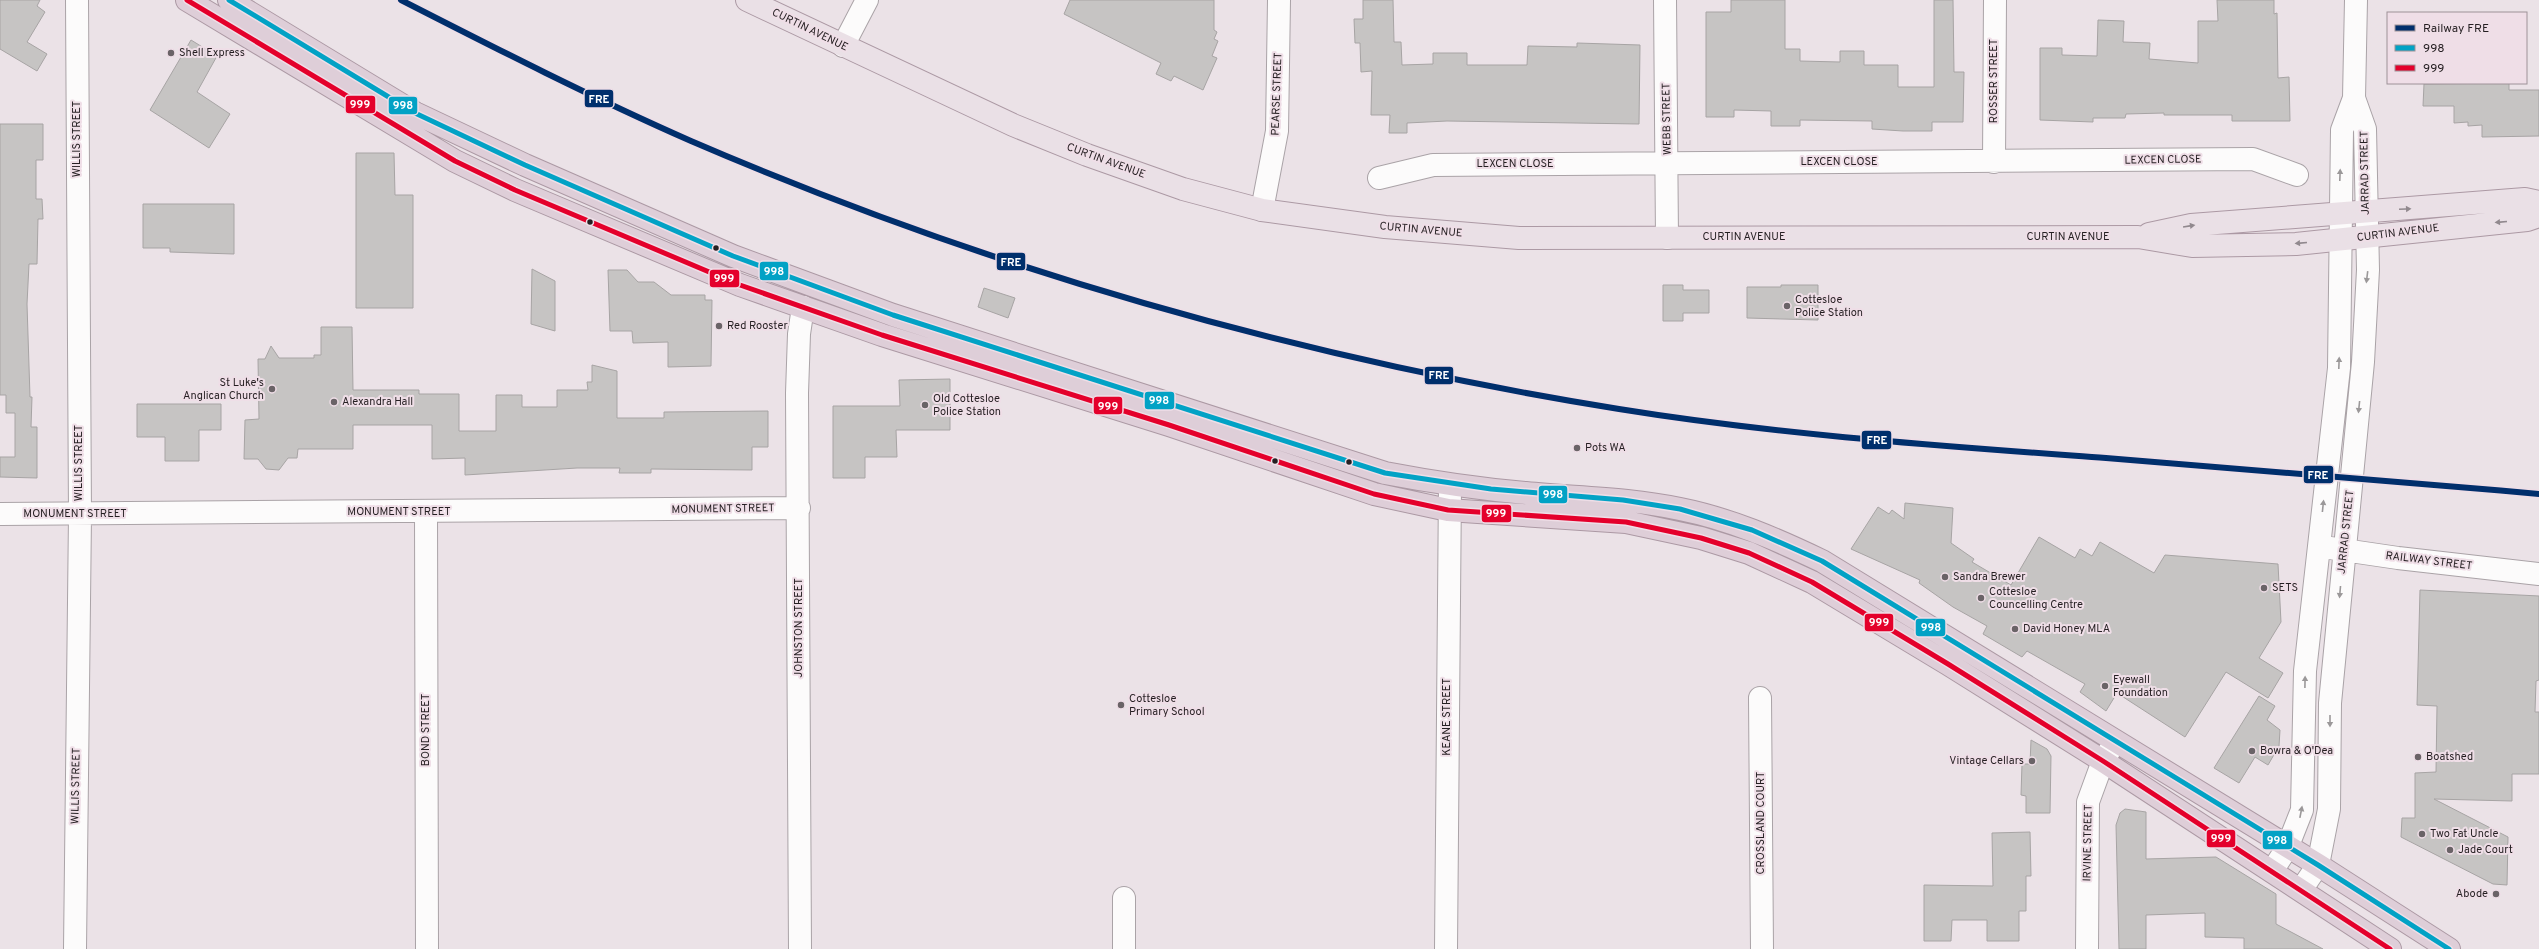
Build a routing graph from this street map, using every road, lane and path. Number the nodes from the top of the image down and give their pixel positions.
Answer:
1 (77, 0) edge
2 (187, 0) edge
3 (229, 0) edge
4 (747, 0) edge
5 (867, 0) edge
6 (1279, 0) edge
7 (1665, 0) edge
8 (1995, 0) edge
9 (2356, 0) edge
10 (843, 46) junction
11 (2354, 98) junction
12 (1994, 162) junction
13 (1668, 163) junction
14 (2297, 175) dead end
15 (1379, 178) dead end
16 (2539, 202) edge
17 (1262, 210) junction
18 (2366, 211) junction
19 (2339, 214) junction
20 (2539, 216) edge
21 (2138, 237) junction
22 (1667, 238) junction
23 (2366, 238) junction
24 (2340, 240) junction
25 (803, 307) junction
26 (1450, 485) junction
27 (799, 508) junction
28 (1448, 510) junction
29 (426, 511) junction
30 (0, 514) edge
31 (80, 515) junction
32 (2319, 545) junction
33 (2344, 551) junction
34 (2539, 574) edge
35 (1760, 698) dead end
36 (2115, 742) junction
37 (2103, 761) junction
38 (2287, 848) junction
39 (2318, 865) junction
40 (2272, 871) junction
41 (2301, 890) junction
42 (1124, 898) dead end
43 (74, 949) edge
44 (427, 949) edge
45 (800, 949) edge
46 (1124, 949) edge
47 (1446, 949) edge
48 (1762, 949) edge
49 (2087, 949) edge
50 (2390, 949) edge
51 (2449, 949) edge

1 - 31 street, WILLIS STREET
2 - 25 highway
3 - 26 highway
4 - 10 main road, CURTIN AVENUE
5 - 10 street
6 - 17 street, PEARSE STREET
7 - 13 street, WEBB STREET
8 - 12 street, ROSSER STREET
9 - 11 street, JARRAD STREET
10 - 17 main road, CURTIN AVENUE
11 - 18 street, JARRAD STREET
19 -> 11 street, JARRAD STREET
12 - 13 street, LEXCEN CLOSE
12 - 14 street, LEXCEN CLOSE
13 - 15 street, LEXCEN CLOSE
13 - 22 street, WEBB STREET
18 -> 16 main road, CURTIN AVENUE
17 - 22 main road, CURTIN AVENUE
18 - 19 main road, CURTIN AVENUE
18 - 23 street, JARRAD STREET
21 -> 19 main road, CURTIN AVENUE
19 - 24 street, JARRAD STREET
20 -> 23 main road, CURTIN AVENUE
21 - 22 main road, CURTIN AVENUE
24 -> 21 main road, CURTIN AVENUE
23 - 24 main road, CURTIN AVENUE
23 -> 33 street, JARRAD STREET
32 -> 24 street, JARRAD STREET
25 - 27 street, JOHNSTON STREET
25 - 28 highway
26 - 28 street, KEANE STREET
26 - 36 highway
27 - 29 street, MONUMENT STREET
27 - 45 street, JOHNSTON STREET
28 - 37 highway
28 - 47 street, KEANE STREET
29 - 31 street, MONUMENT STREET
29 - 44 street, BOND STREET
30 - 31 street, MONUMENT STREET
31 - 43 street, WILLIS STREET
32 - 33 street, RAILWAY STREET
38 -> 32 street, JARRAD STREET
33 - 34 street, RAILWAY STREET
33 -> 39 street, JARRAD STREET
35 - 48 street, CROSSLAND COURT
36 - 37 street, IRVINE STREET
36 - 38 highway
37 - 40 highway
37 - 49 street, IRVINE STREET
38 - 39 highway
38 - 40 street, JARRAD STREET
39 - 41 street, JARRAD STREET
39 - 51 highway
40 - 41 highway
41 - 50 highway
42 - 46 street

